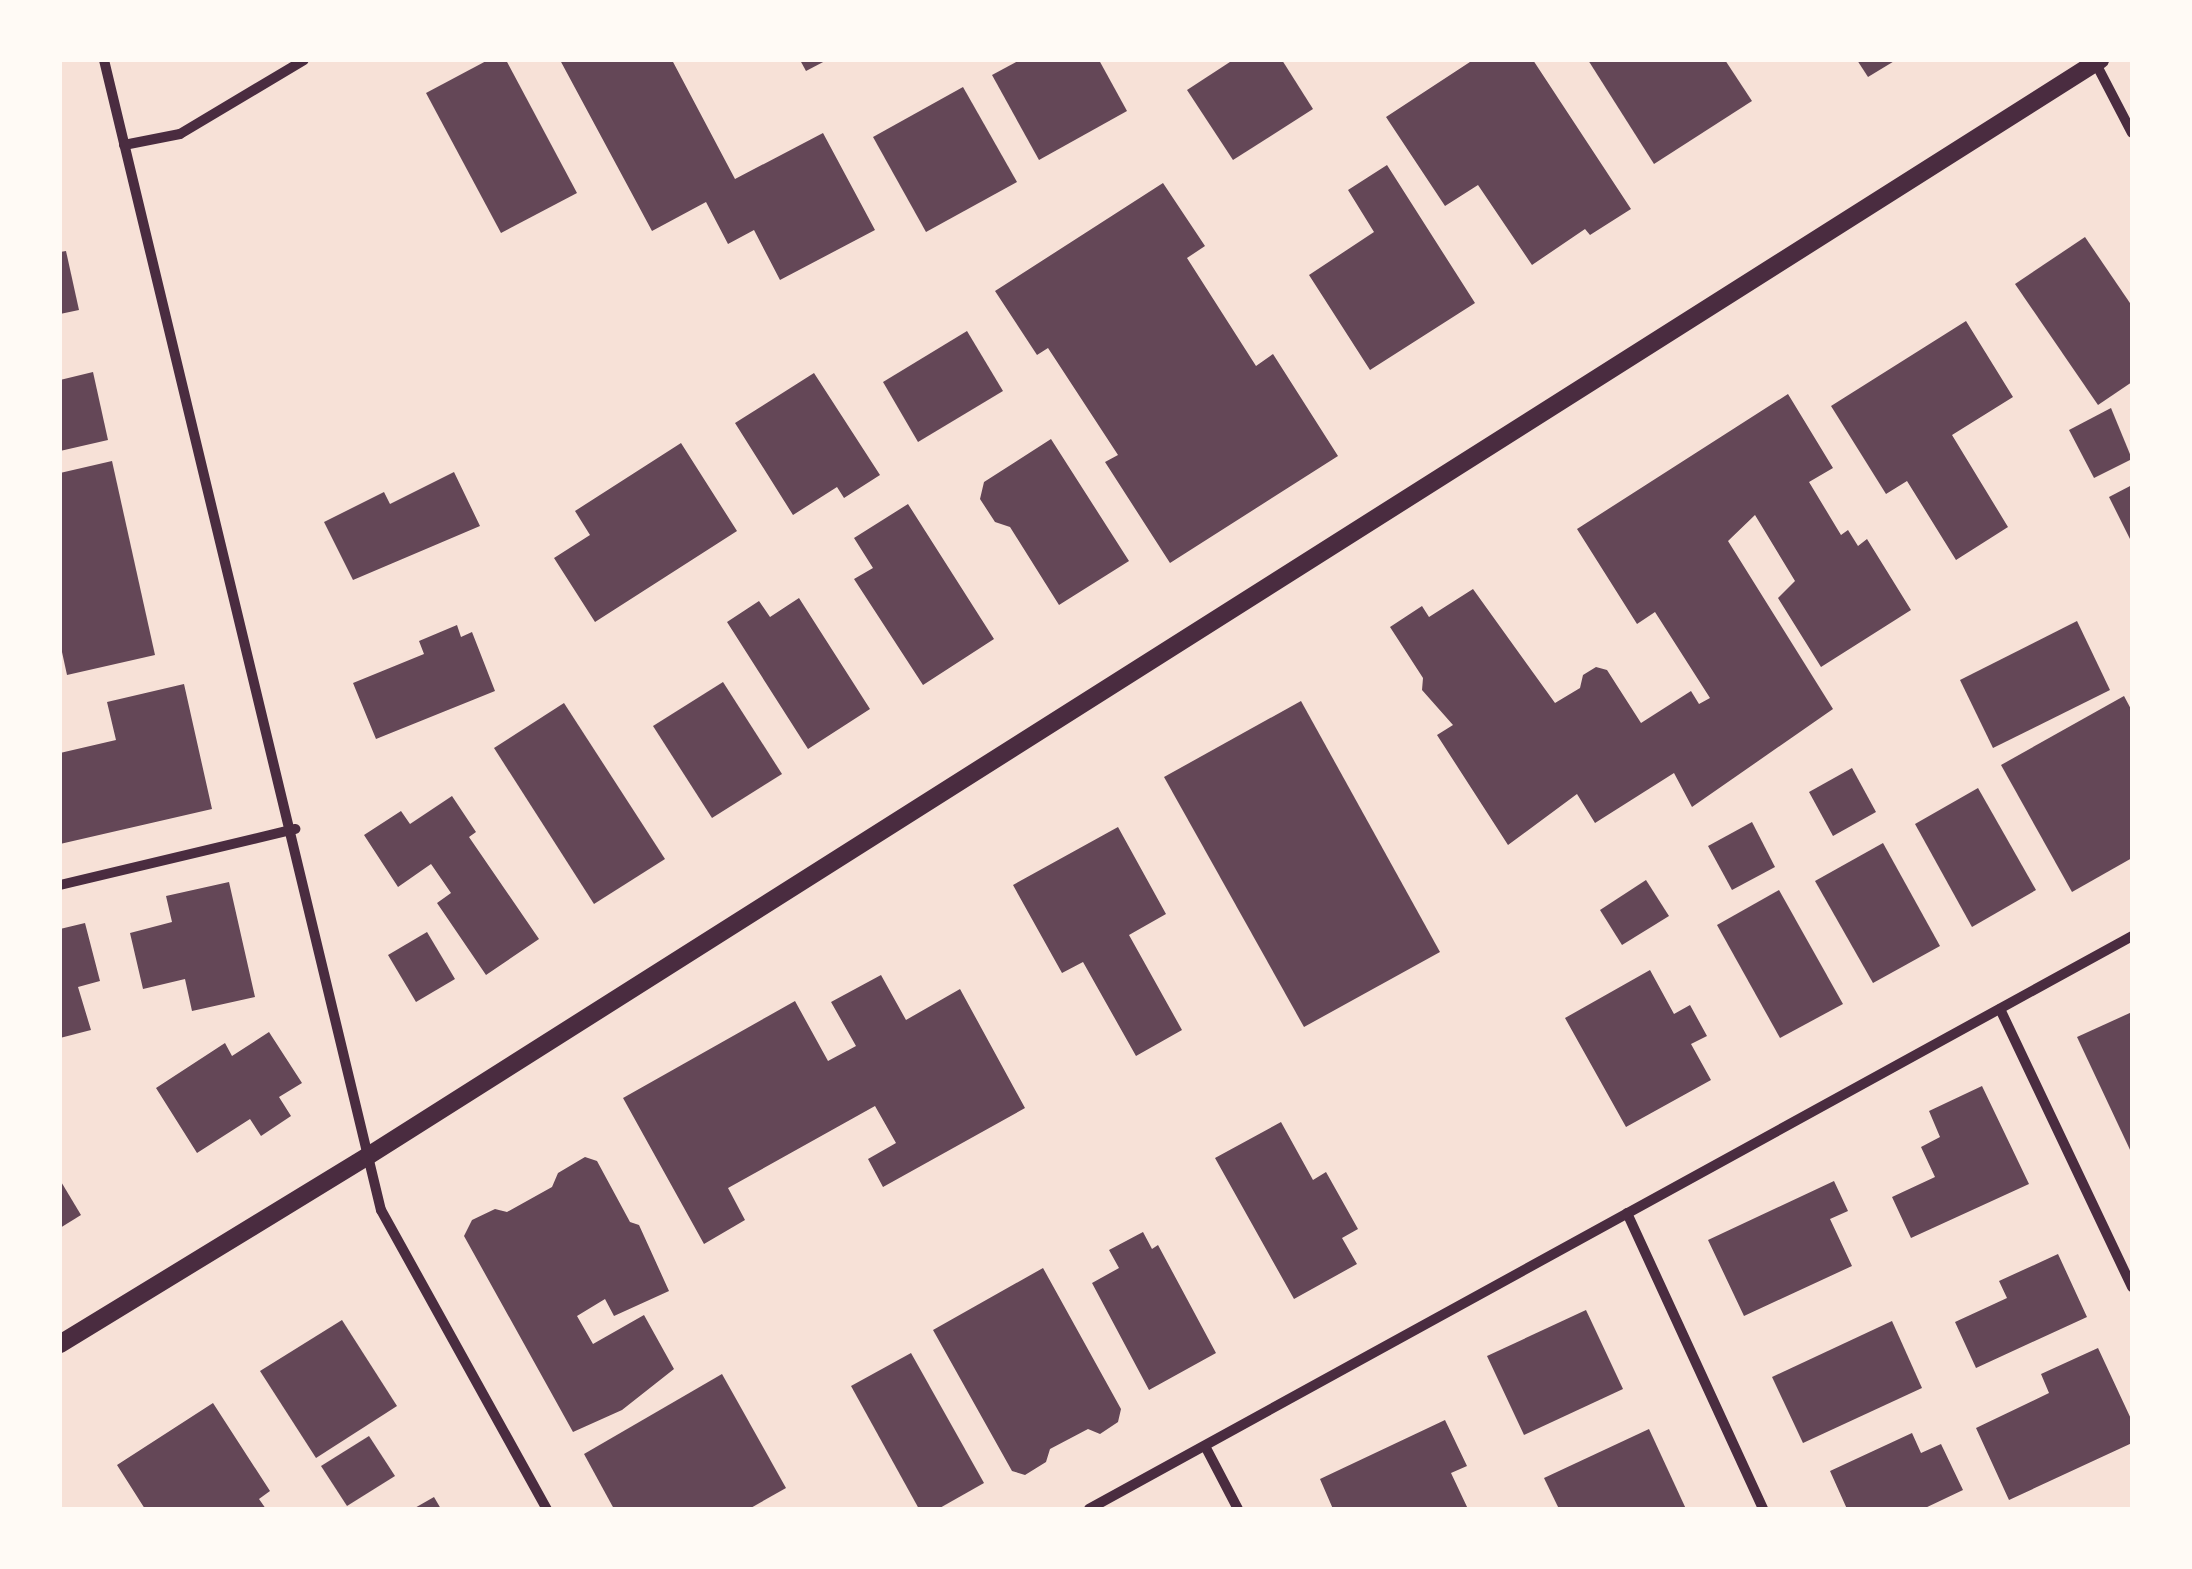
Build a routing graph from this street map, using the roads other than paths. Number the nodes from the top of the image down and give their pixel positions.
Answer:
1 (104, 60) edge
2 (304, 60) edge
3 (2096, 61) edge
4 (2132, 133) edge
5 (124, 145) junction
6 (294, 829) junction
7 (60, 885) edge
8 (2132, 936) edge
9 (2000, 1009) junction
10 (368, 1156) junction
11 (1627, 1213) junction
12 (2132, 1288) edge
13 (60, 1344) edge
14 (1205, 1446) junction
15 (547, 1509) edge
16 (1089, 1509) edge
17 (1238, 1509) edge
18 (1763, 1509) edge

1 - 5 street
2 - 5 street
3 - 4 street
3 - 10 street
5 - 6 street
6 - 7 street
6 - 10 street
8 - 9 street
9 - 11 street
9 - 12 street
10 - 13 street
10 - 15 street
11 - 14 street
11 - 18 street
14 - 16 street
14 - 17 street

